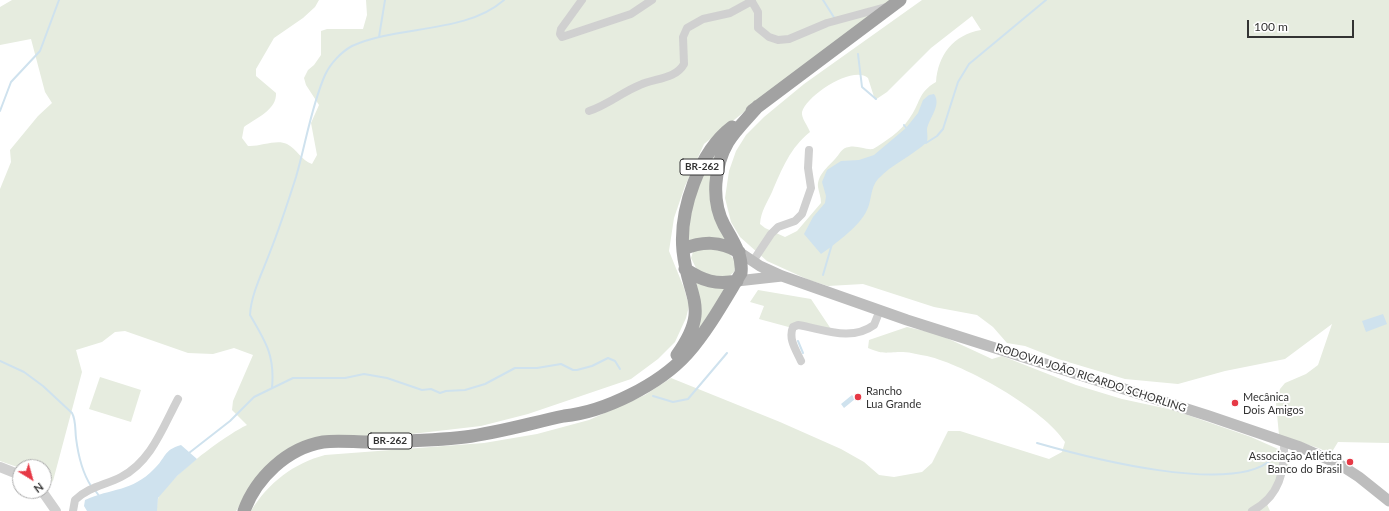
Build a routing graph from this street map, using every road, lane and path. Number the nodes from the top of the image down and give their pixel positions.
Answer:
1 (582, 0) edge
2 (652, 0) edge
3 (752, 1) edge
4 (896, 3) edge
5 (758, 106) junction
6 (589, 111) dead end
7 (809, 150) dead end
8 (683, 248) junction
9 (739, 252) junction
10 (752, 261) junction
11 (685, 269) junction
12 (782, 276) junction
13 (737, 281) junction
14 (880, 310) junction
15 (802, 361) dead end
16 (178, 399) dead end
17 (564, 416) junction
18 (1284, 442) junction
19 (0, 467) edge
20 (12, 472) edge
21 (48, 499) edge
22 (1389, 501) edge
23 (56, 511) edge
24 (73, 511) edge
25 (244, 511) edge
26 (1252, 511) edge

1 - 2 street
3 - 4 street
3 - 6 street
4 - 5 highway, BR-262
5 - 8 highway, BR-262
5 - 9 highway, BR-262
7 - 10 street
8 - 9 highway
8 - 11 highway, BR-262
9 - 10 main road, RODOVIA JOÃO RICARDO SCHORLING
9 - 13 highway, BR-262
10 - 12 main road, RODOVIA JOÃO RICARDO SCHORLING
11 - 13 highway
11 - 17 highway, BR-262
12 - 13 main road, RODOVIA JOÃO RICARDO SCHORLING
12 - 14 main road, RODOVIA JOÃO RICARDO SCHORLING
13 - 17 highway, BR-262
14 - 15 street
14 - 18 main road, RODOVIA JOÃO RICARDO SCHORLING
16 - 24 street
17 - 25 highway, BR-262
18 - 22 main road, RODOVIA JOÃO RICARDO SCHORLING
18 - 26 street
19 - 20 street
21 - 23 street

